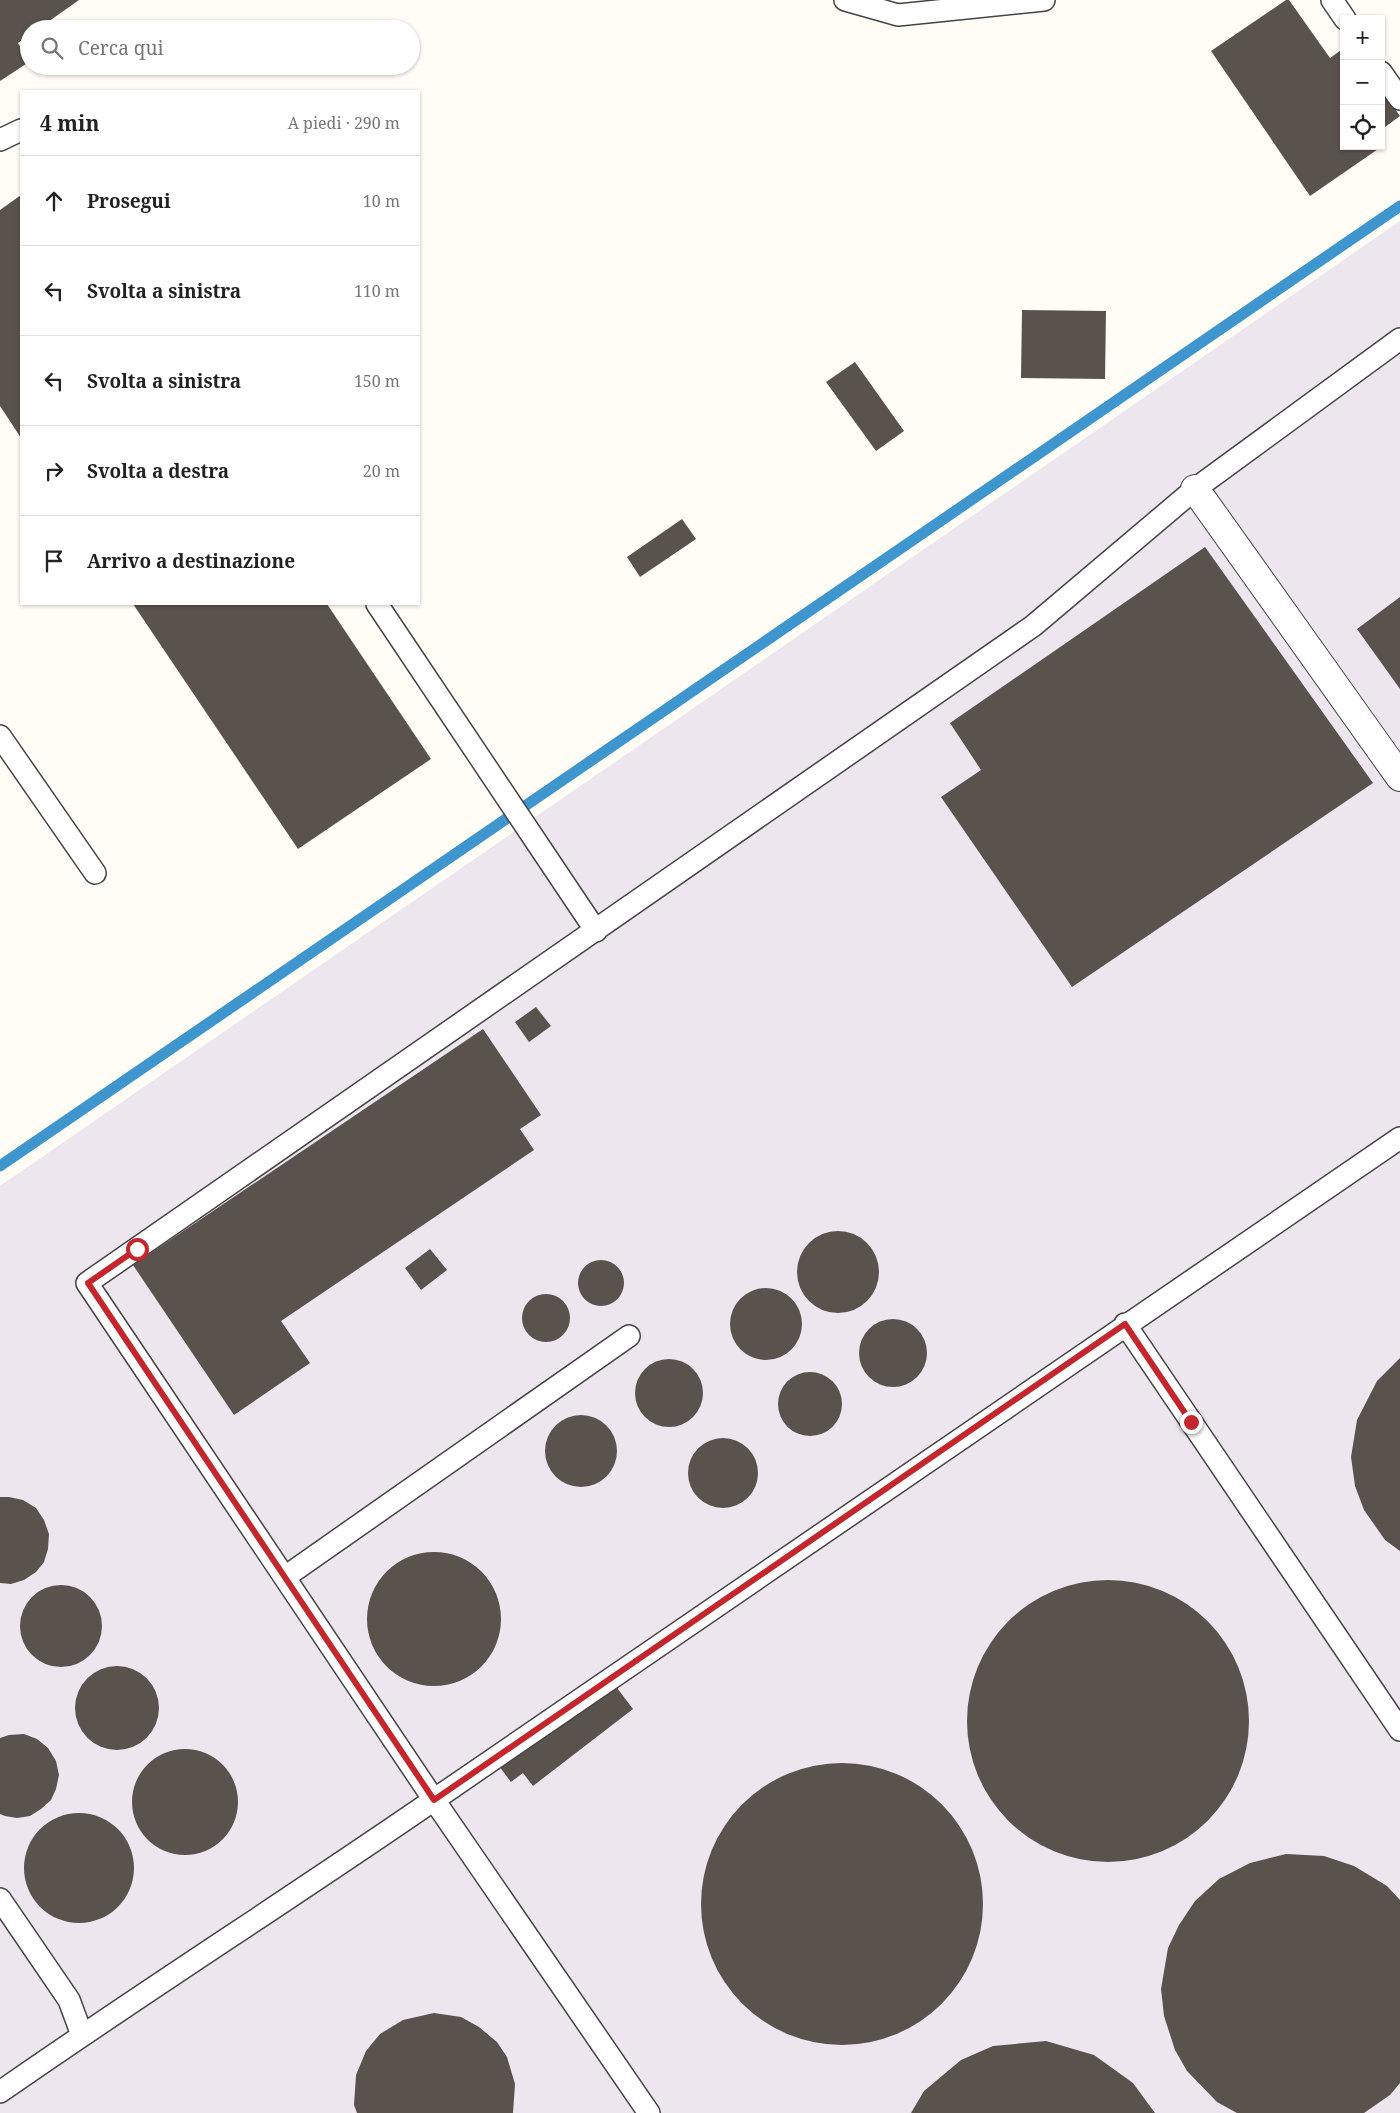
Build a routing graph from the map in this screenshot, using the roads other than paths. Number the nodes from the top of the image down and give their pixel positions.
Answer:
1 (845, 0) edge
2 (1044, 0) edge
3 (1332, 0) edge
4 (1342, 15) edge
5 (1385, 78) edge
6 (1400, 99) edge
7 (20, 130) edge
8 (0, 140) edge
9 (1400, 339) edge
10 (1195, 489) junction
11 (378, 605) edge
12 (0, 736) edge
13 (1400, 777) edge
14 (95, 873) dead end
15 (596, 931) junction
16 (1400, 1138) edge
17 (1125, 1324) junction
18 (629, 1336) dead end
19 (285, 1577) junction
20 (1400, 1730) edge
21 (434, 1800) junction
22 (0, 1899) edge
23 (82, 2035) junction
24 (0, 2092) edge
25 (649, 2113) edge

1 - 2 lane
3 - 4 lane
5 - 6 lane
7 - 8 lane
9 - 10 lane
10 - 13 street
10 - 15 lane
11 - 15 lane
12 - 14 lane
15 - 19 lane
16 - 17 lane
17 - 20 lane
17 - 21 lane
18 - 19 lane
19 - 21 lane
21 - 23 lane
21 - 25 lane
22 - 23 lane
23 - 24 lane

